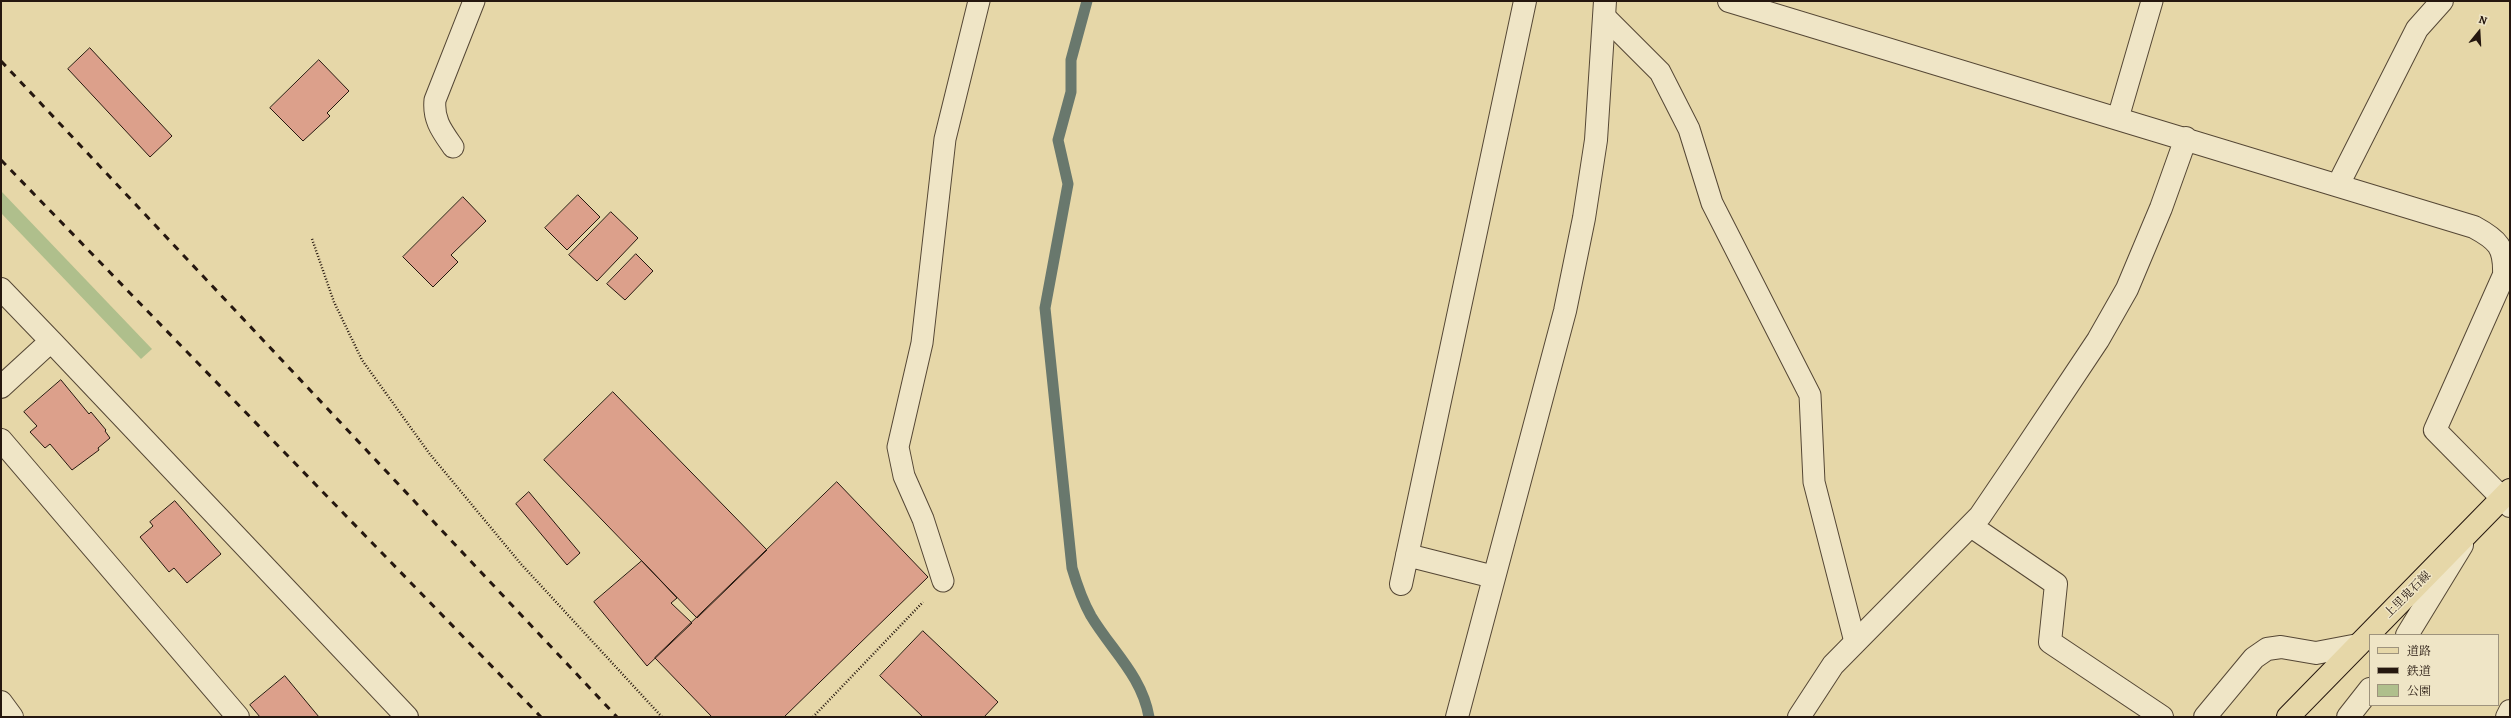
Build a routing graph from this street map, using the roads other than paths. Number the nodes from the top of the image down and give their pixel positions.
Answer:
1 (474, 1) edge
2 (979, 1) edge
3 (1525, 1) edge
4 (1729, 1) edge
5 (2152, 1) edge
6 (2442, 1) edge
7 (1605, 9) edge
8 (2118, 118) junction
9 (2186, 138) junction
10 (453, 147) dead end
11 (2338, 186) junction
12 (2502, 240) edge
13 (1, 289) edge
14 (51, 341) junction
15 (1, 387) edge
16 (1, 440) edge
17 (2507, 498) edge
18 (1971, 526) junction
19 (2470, 532) junction
20 (1407, 555) junction
21 (1494, 577) junction
22 (943, 581) road end
23 (1401, 584) dead end
24 (2407, 634) edge
25 (1855, 642) junction
26 (2358, 645) junction
27 (2369, 690) edge
28 (1, 702) edge
29 (2510, 711) edge
30 (12, 717) edge
31 (238, 717) edge
32 (407, 717) edge
33 (1457, 717) edge
34 (1799, 717) edge
35 (2162, 717) edge
36 (2205, 717) edge
37 (2288, 717) edge
38 (2348, 717) edge
39 (2507, 717) edge

1 - 10 lane
2 - 22 lane
3 - 20 street
4 - 8 street
5 - 8 lane
6 - 11 street
7 - 21 street
7 - 25 lane
8 - 9 street
9 - 11 street
9 - 18 street
11 - 12 street
12 - 17 street
13 - 14 street
14 - 15 street
14 - 32 street
16 - 31 street
17 - 19 main road, 上里鬼石線
18 - 25 street
18 - 35 street
19 - 24 street
19 - 26 main road, 上里鬼石線
20 - 21 street
20 - 23 street
21 - 33 street
25 - 34 street
26 - 36 street
26 - 37 main road, 上里鬼石線
27 - 38 street
28 - 30 street
29 - 39 street

